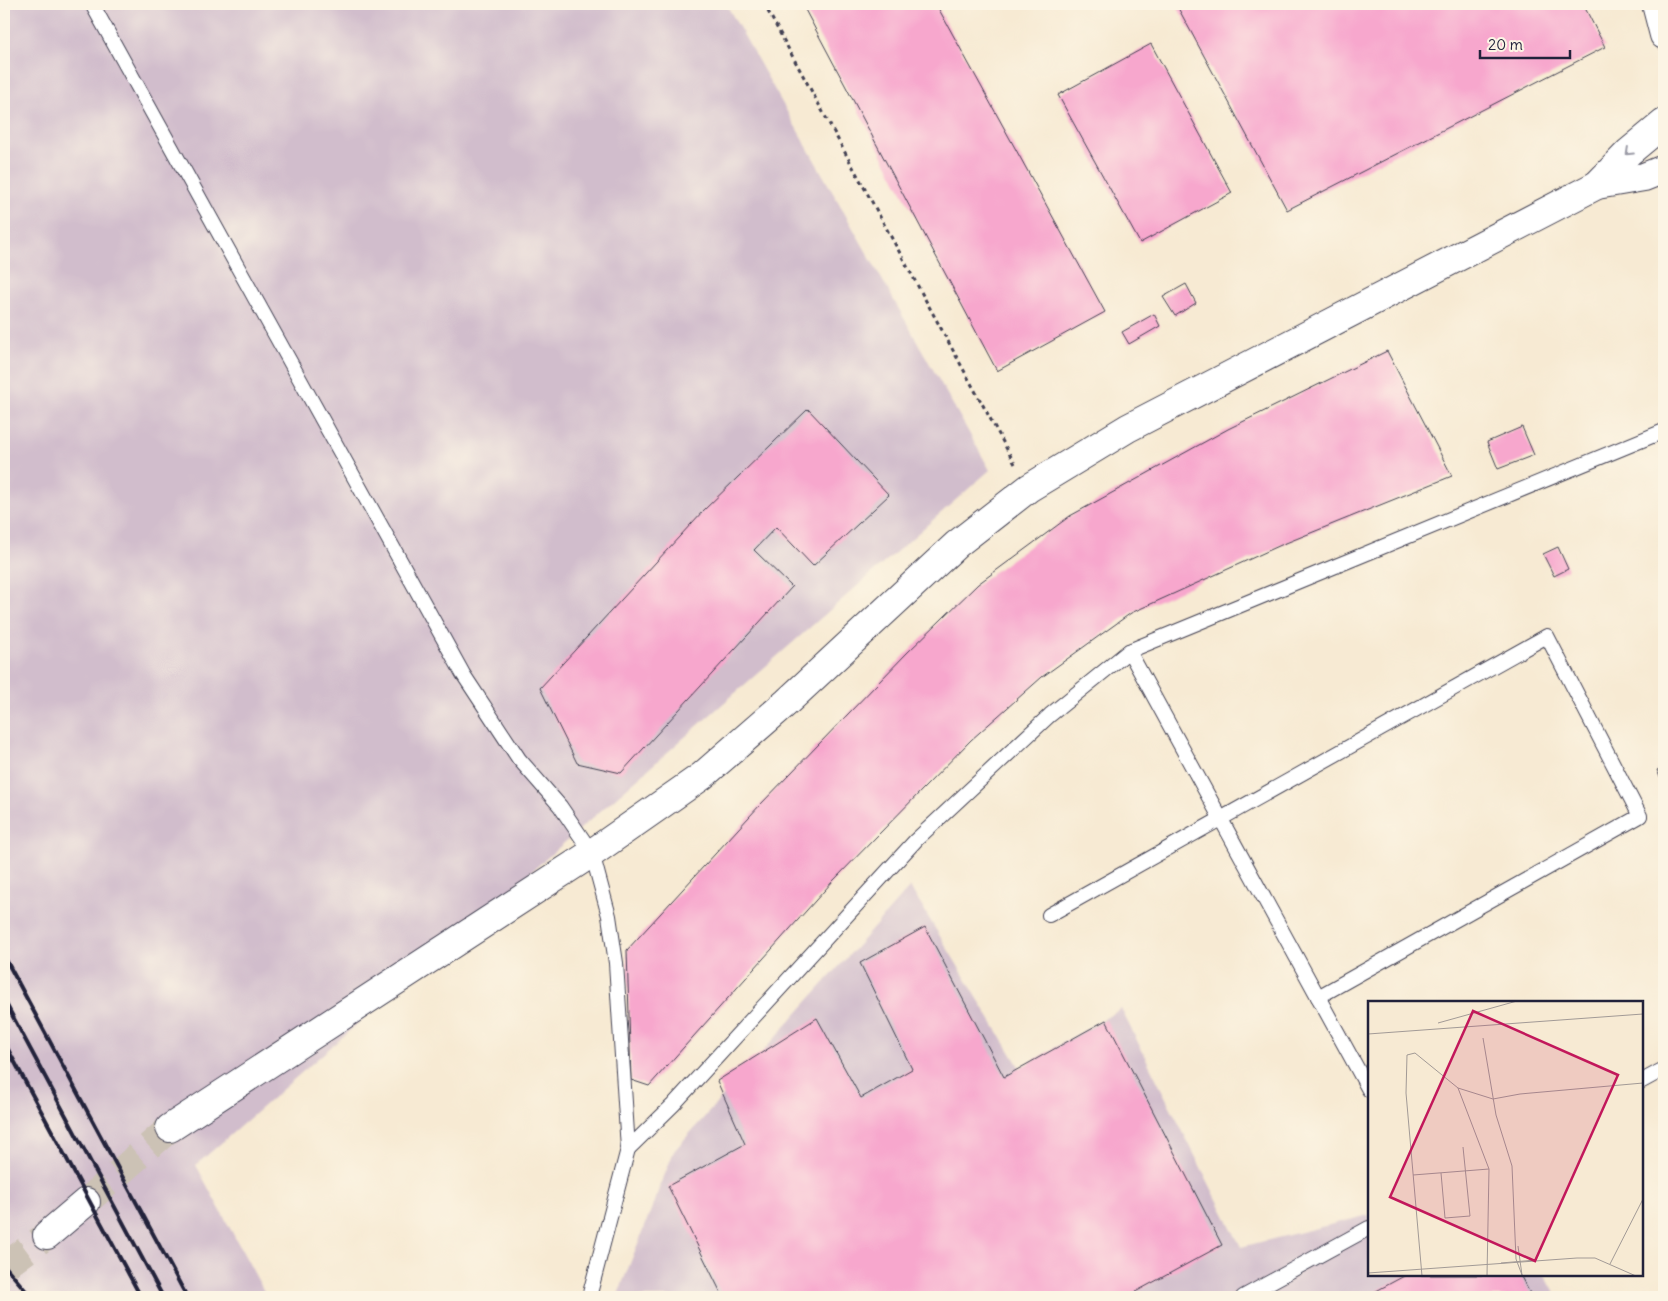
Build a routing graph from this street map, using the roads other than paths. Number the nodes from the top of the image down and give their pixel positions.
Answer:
1 (92, 4) edge
2 (1656, 4) edge
3 (1664, 35) edge
4 (1664, 123) edge
5 (1664, 170) edge
6 (1597, 185) junction
7 (1664, 431) edge
8 (1129, 650) junction
9 (1221, 819) junction
10 (592, 853) junction
11 (1049, 916) dead end
12 (1318, 997) junction
13 (1664, 1069) edge
14 (1643, 1080) edge
15 (1368, 1088) edge
16 (170, 1128) tunnel mouth
17 (628, 1150) junction
18 (86, 1202) tunnel mouth
19 (1368, 1229) edge
20 (47, 1235) tunnel mouth
21 (589, 1297) edge
22 (1243, 1297) edge

1 - 10 lane
2 - 3 street
4 -> 6 street
5 - 6 street
6 - 10 street
7 - 8 lane
8 - 9 lane
8 - 17 lane
9 - 11 lane
9 - 12 lane
9 - 12 lane
10 - 16 street
10 - 17 lane
12 - 15 lane
13 - 14 lane
17 - 21 lane
18 - 20 street
19 - 22 lane

